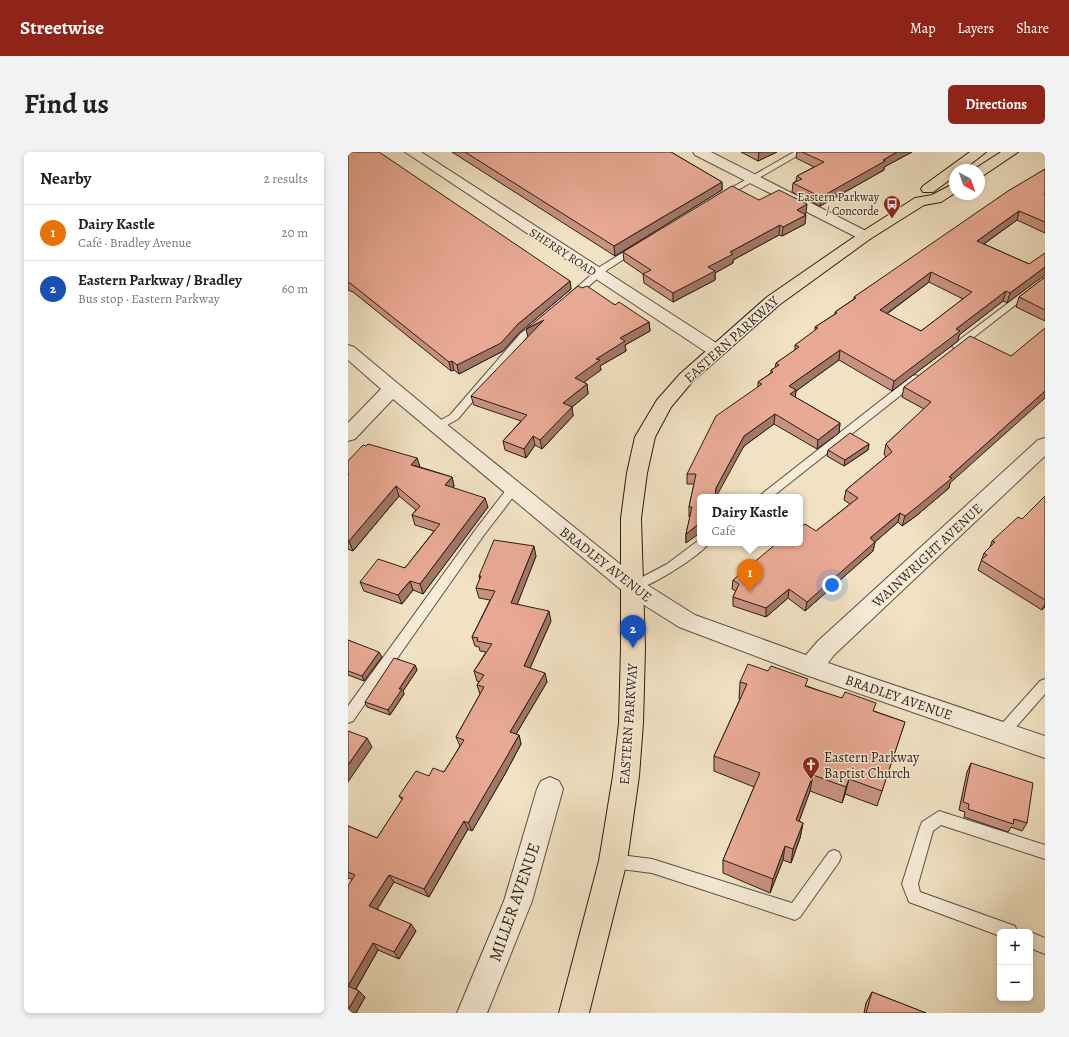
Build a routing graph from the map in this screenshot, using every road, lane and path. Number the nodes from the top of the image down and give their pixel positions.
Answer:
1 (412, 152) edge
2 (700, 152) edge
3 (800, 152) edge
4 (979, 152) edge
5 (1011, 152) edge
6 (985, 168) edge
7 (752, 178) junction
8 (949, 191) edge
9 (920, 201) junction
10 (711, 202) edge
11 (865, 236) junction
12 (643, 244) edge
13 (598, 274) junction
14 (1045, 278) edge
15 (561, 305) edge
16 (545, 318) edge
17 (715, 350) junction
18 (348, 351) edge
19 (947, 354) edge
20 (923, 373) edge
21 (392, 389) junction
22 (436, 427) junction
23 (348, 434) edge
24 (1045, 446) edge
25 (513, 489) junction
26 (768, 494) edge
27 (699, 546) edge
28 (632, 587) junction
29 (811, 667) junction
30 (1045, 685) edge
31 (348, 717) edge
32 (1002, 732) junction
33 (1045, 747) edge
34 (550, 789) dead end
35 (1045, 852) edge
36 (834, 857) dead end
37 (613, 861) junction
38 (1001, 929) edge
39 (1033, 941) edge
40 (1045, 946) edge
41 (472, 1013) edge
42 (574, 1013) edge

1 - 13 street, SHERRY ROAD
2 - 7 street
3 - 7 lane
4 - 9 main road, EASTERN PARKWAY
5 - 6 main road
7 - 10 lane
7 - 11 street
8 - 9 main road, EASTERN PARKWAY
9 - 11 main road, EASTERN PARKWAY
11 - 17 main road, EASTERN PARKWAY
12 - 13 lane
13 - 15 lane
13 - 17 street, SHERRY ROAD
14 - 19 lane
16 - 22 lane
17 - 28 main road, EASTERN PARKWAY
18 - 21 street, BRADLEY AVENUE
20 - 26 lane
21 - 22 street, BRADLEY AVENUE
21 - 23 street
22 - 25 street, BRADLEY AVENUE
24 - 29 street, WAINWRIGHT AVENUE
25 - 28 street, BRADLEY AVENUE
25 - 31 lane
27 - 28 lane
28 - 29 street, BRADLEY AVENUE
28 - 37 main road, EASTERN PARKWAY
29 - 32 street, BRADLEY AVENUE
30 - 32 lane
32 - 33 street, BRADLEY AVENUE
34 - 41 street, MILLER AVENUE
35 - 38 lane
36 - 37 lane
37 - 42 main road, EASTERN PARKWAY
39 - 40 lane

